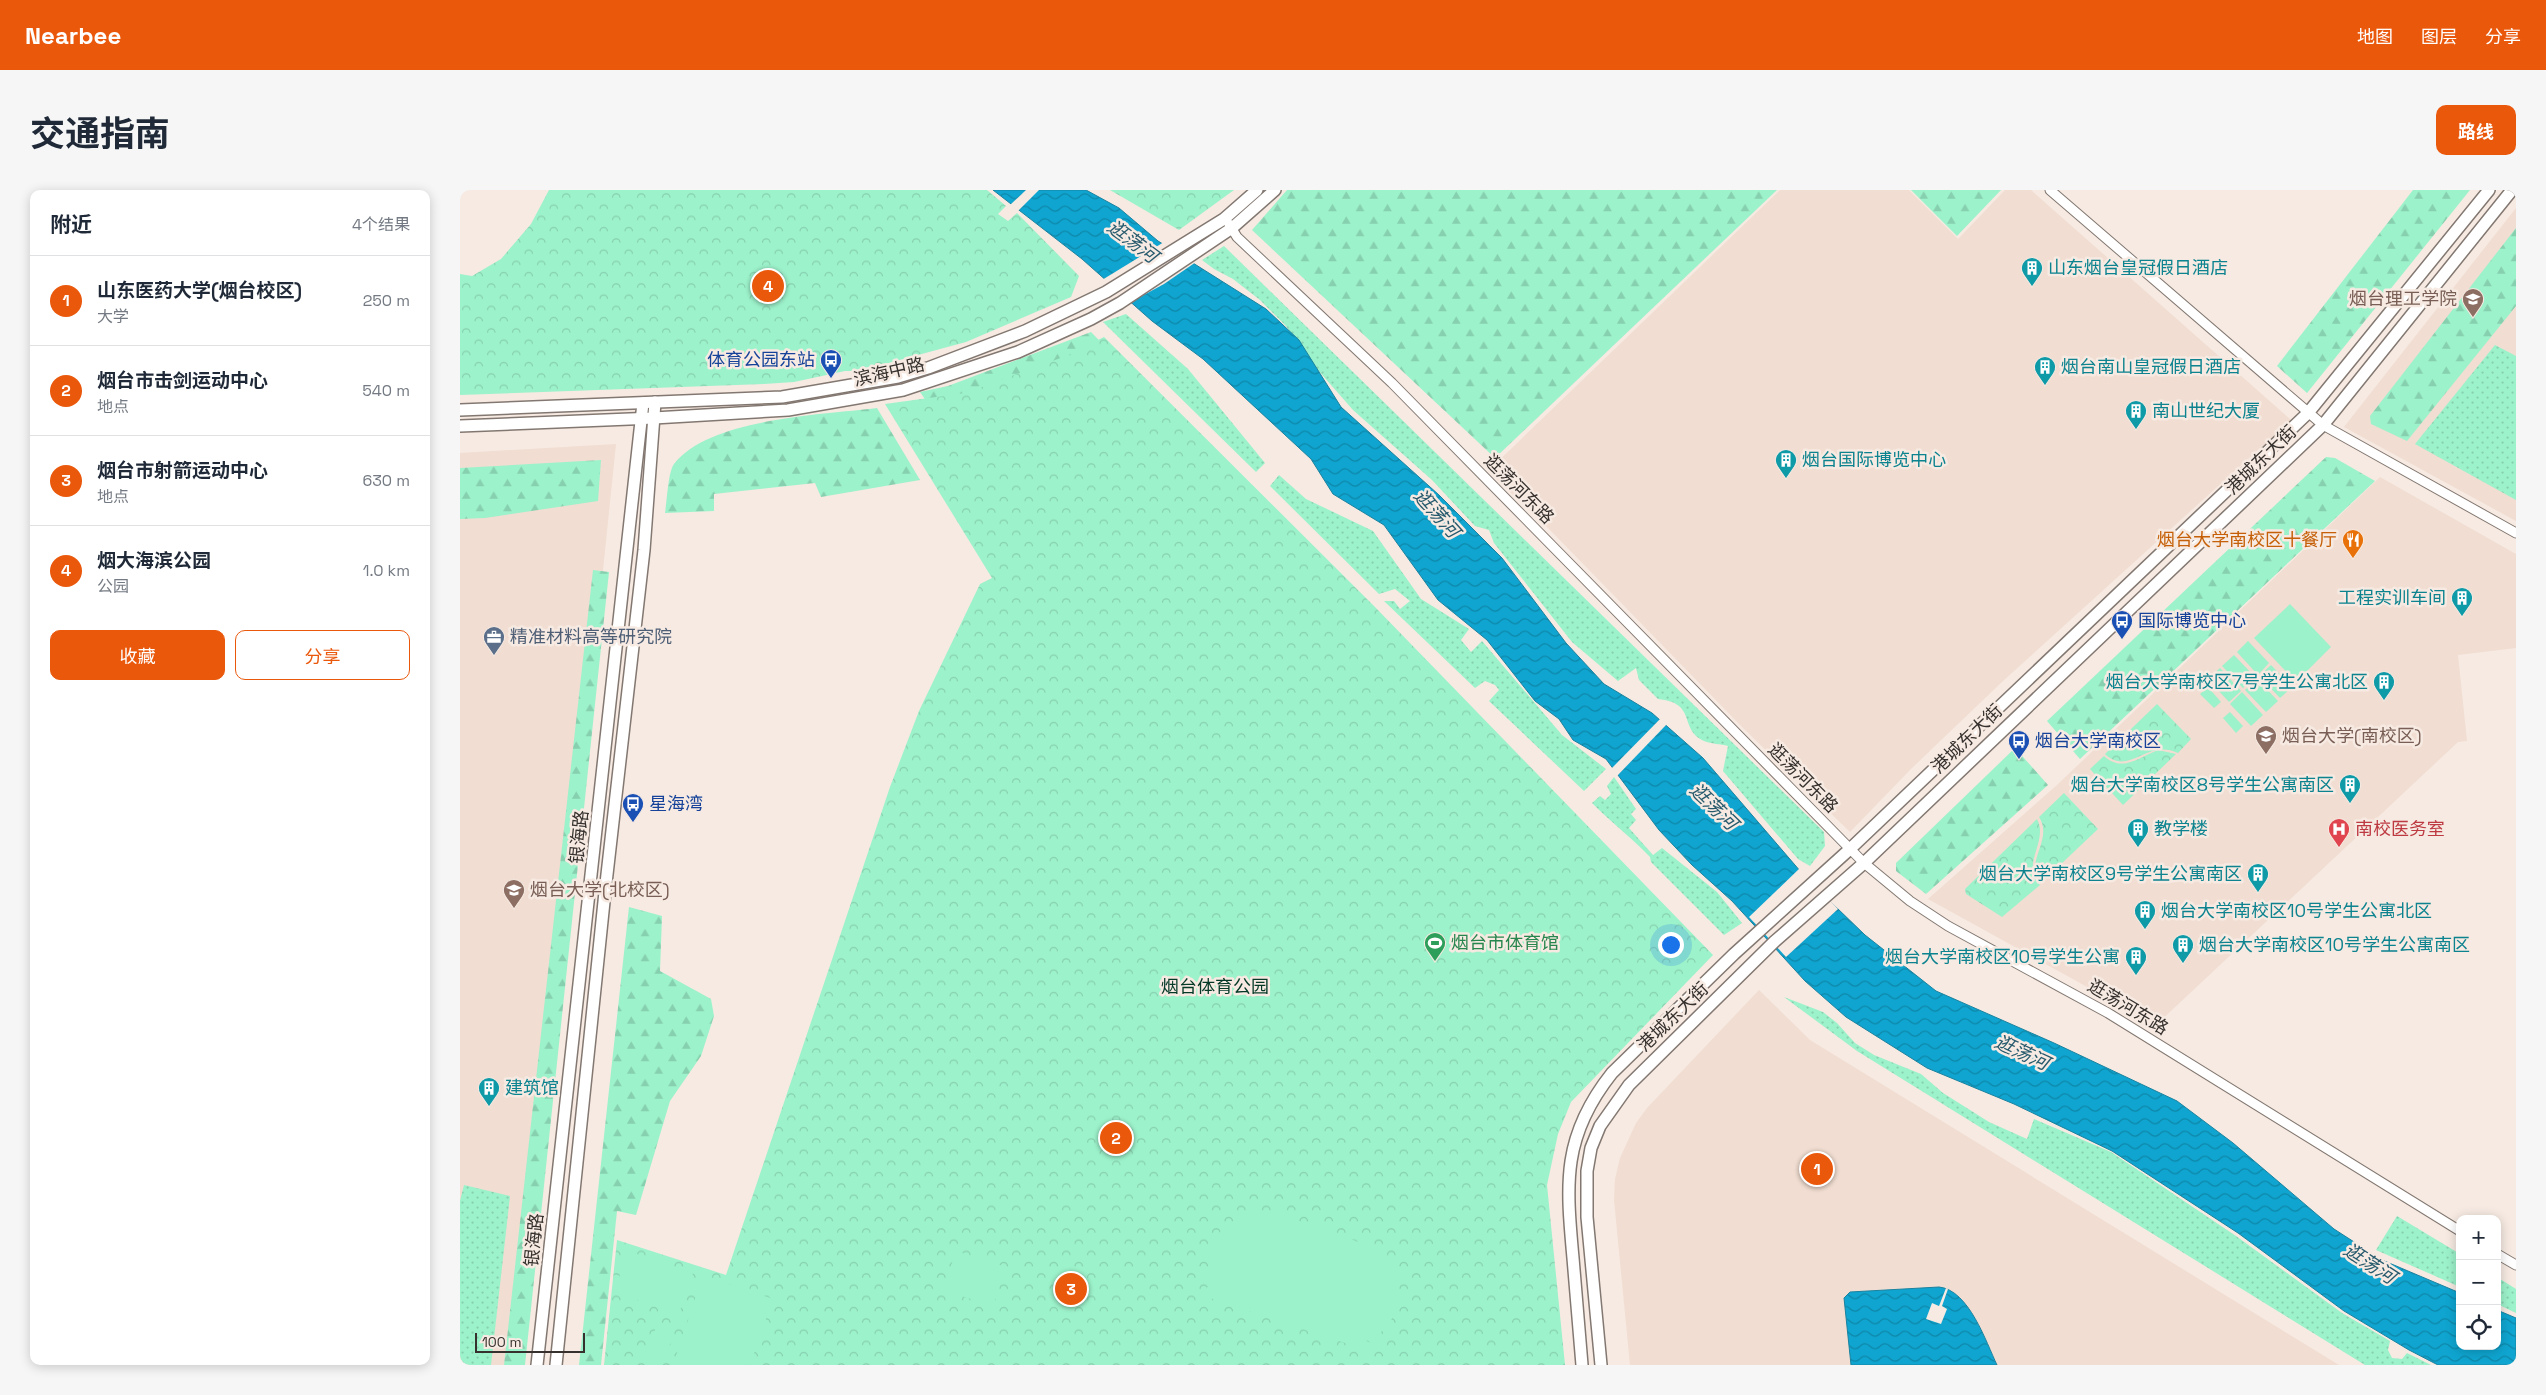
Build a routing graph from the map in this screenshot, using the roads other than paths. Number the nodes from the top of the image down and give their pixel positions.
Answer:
1 (1257, 190) edge
2 (1275, 190) edge
3 (2050, 190) edge
4 (2489, 190) edge
5 (2512, 190) edge
6 (1224, 218) junction
7 (1232, 228) junction
8 (655, 402) junction
9 (643, 403) junction
10 (460, 410) edge
11 (2308, 413) junction
12 (649, 419) junction
13 (2323, 425) junction
14 (460, 426) edge
15 (2516, 533) edge
16 (2001, 706) junction
17 (2014, 719) junction
18 (1850, 849) junction
19 (1864, 863) junction
20 (2456, 1229) edge
21 (2501, 1256) edge
22 (2516, 1265) edge
23 (537, 1365) edge
24 (556, 1365) edge
25 (1582, 1365) edge
26 (1601, 1365) edge

1 - 6 main road, 滨海中路
2 - 7 main road, 滨海中路
3 - 11 street
4 - 11 main road, 港城东大街
5 - 13 main road, 港城东大街
6 - 7 street, 逛荡河东路
6 - 8 main road, 滨海中路
7 - 12 main road, 滨海中路
7 - 18 street, 逛荡河东路
8 - 9 main road, 滨海中路
8 - 12 main road, 银海路
9 - 10 main road, 滨海中路
9 - 12 main road, 银海路
11 - 13 street
11 - 16 main road, 港城东大街
12 - 14 main road, 滨海中路
12 - 23 main road, 银海路
12 - 24 main road, 银海路
13 - 15 street
13 - 17 main road, 港城东大街
16 - 17 main road
16 - 18 main road, 港城东大街
17 - 19 main road, 港城东大街
18 - 19 street, 逛荡河东路
18 - 25 main road, 港城东大街
19 - 20 street, 逛荡河东路
19 - 26 main road, 港城东大街
21 - 22 street

